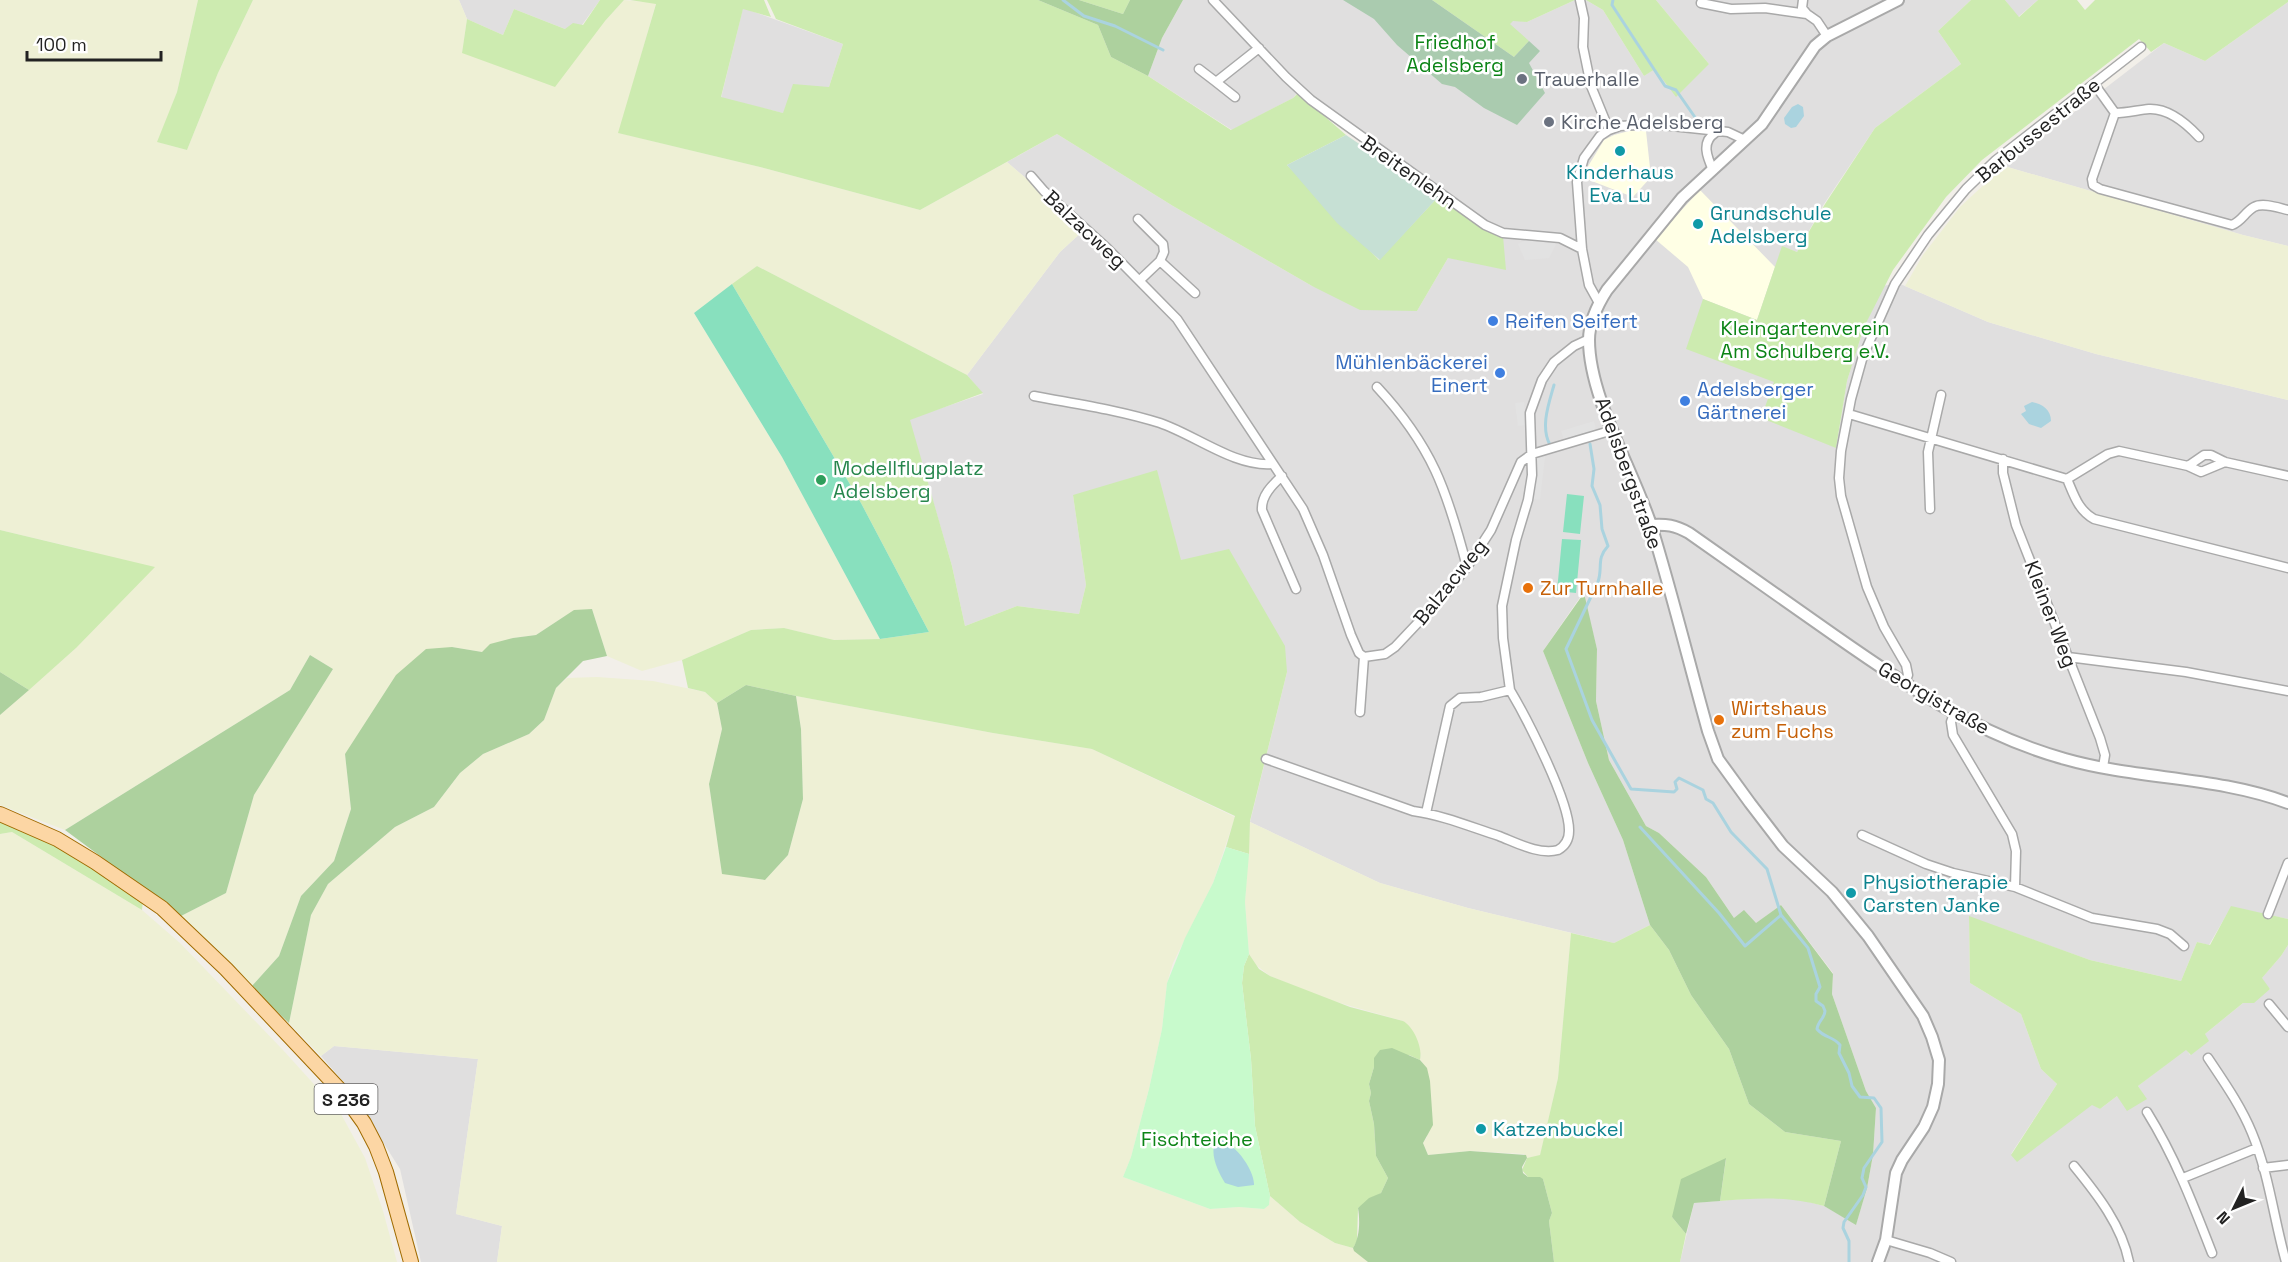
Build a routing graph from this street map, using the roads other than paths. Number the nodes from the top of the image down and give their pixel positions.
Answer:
1 (1213, 0) edge
2 (1580, 0) edge
3 (1803, 0) edge
4 (1898, 0) edge
5 (1701, 3) dead end
6 (1807, 14) junction
7 (1827, 36) junction
8 (2141, 47) dead end
9 (1259, 48) junction
10 (1199, 69) dead end
11 (1216, 82) junction
12 (2095, 85) junction
13 (1235, 97) dead end
14 (2115, 113) junction
15 (1609, 130) junction
16 (1715, 133) junction
17 (2199, 137) dead end
18 (1744, 141) junction
19 (1713, 170) junction
20 (1031, 176) dead end
21 (2288, 210) edge
22 (1138, 219) dead end
23 (1582, 249) junction
24 (1160, 261) junction
25 (1140, 280) junction
26 (1196, 293) dead end
27 (1599, 303) junction
28 (1589, 339) junction
29 (1377, 387) dead end
30 (1941, 394) dead end
31 (1034, 396) dead end
32 (1849, 414) junction
33 (1613, 430) junction
34 (1930, 437) junction
35 (1532, 454) junction
36 (2003, 459) junction
37 (2225, 462) junction
38 (1272, 464) junction
39 (2188, 466) junction
40 (1281, 476) junction
41 (2288, 476) edge
42 (2067, 479) junction
43 (1930, 509) dead end
44 (1651, 525) junction
45 (1467, 567) junction
46 (2288, 568) edge
47 (1296, 589) dead end
48 (1364, 657) junction
49 (2068, 657) junction
50 (1904, 684) junction
51 (1510, 690) junction
52 (2288, 691) edge
53 (1360, 712) dead end
54 (1954, 714) junction
55 (1266, 759) dead end
56 (2103, 767) junction
57 (2288, 803) edge
58 (1426, 813) junction
59 (0, 814) edge
60 (1862, 835) dead end
61 (2288, 863) edge
62 (2015, 887) junction
63 (2268, 914) dead end
64 (2184, 946) dead end
65 (2269, 1004) dead end
66 (2288, 1028) edge
67 (2208, 1058) dead end
68 (2146, 1112) dead end
69 (2257, 1148) junction
70 (2288, 1165) edge
71 (2074, 1166) dead end
72 (2263, 1168) junction
73 (2183, 1178) junction
74 (1886, 1240) junction
75 (2212, 1253) dead end
76 (411, 1262) edge
77 (1878, 1262) edge
78 (1952, 1262) edge
79 (2129, 1262) edge
80 (2286, 1262) edge

1 - 9 street, Breitenlehn
2 - 15 street
3 - 6 street
4 - 7 street, Adelsbergstraße
5 - 6 street
6 - 7 street
7 - 18 street, Adelsbergstraße
8 - 12 street, Barbussestraße
9 - 11 street
9 - 23 street, Breitenlehn
10 - 11 street
11 - 13 street
12 - 14 street
12 - 32 street, Barbussestraße
14 - 17 street
14 - 21 street
15 - 16 street
15 - 23 street
16 - 18 street
16 - 19 street
18 - 19 street, Adelsbergstraße
19 - 27 street, Adelsbergstraße
20 - 25 street, Balzacweg
22 - 24 street
23 - 27 street
24 - 25 street, Balzacweg
24 - 26 street
25 - 38 street, Balzacweg
27 - 28 street, Adelsbergstraße
28 - 33 street, Adelsbergstraße
28 - 35 street
29 - 45 street
30 - 34 street
31 - 38 street
32 - 34 street
32 - 50 street, Barbussestraße
33 - 35 street
33 - 44 street, Adelsbergstraße
34 - 36 street
34 - 43 street
35 - 45 street, Balzacweg
35 - 51 street
36 - 42 street
36 - 49 street, Kleiner Weg
37 - 39 street
37 - 39 street
37 - 41 street
38 - 40 street, Balzacweg
39 - 42 street
40 - 47 street
40 - 48 street, Balzacweg
42 - 46 street
44 - 50 street, Georgistraße
44 - 74 street, Adelsbergstraße
45 - 48 street, Balzacweg
48 - 53 street
49 - 52 street
49 - 56 street, Kleiner Weg
50 - 54 street, Georgistraße
51 - 58 street
51 - 58 street
54 - 56 street, Georgistraße
54 - 62 street
55 - 58 street
56 - 57 street, Georgistraße
59 - 76 main road, S 236
60 - 62 street
61 - 63 street
62 - 64 street
65 - 66 street
67 - 69 street
68 - 73 street
69 - 72 street
69 - 73 street
70 - 72 street
71 - 79 street
72 - 80 street
73 - 75 street
74 - 77 street, Adelsbergstraße
74 - 78 street

